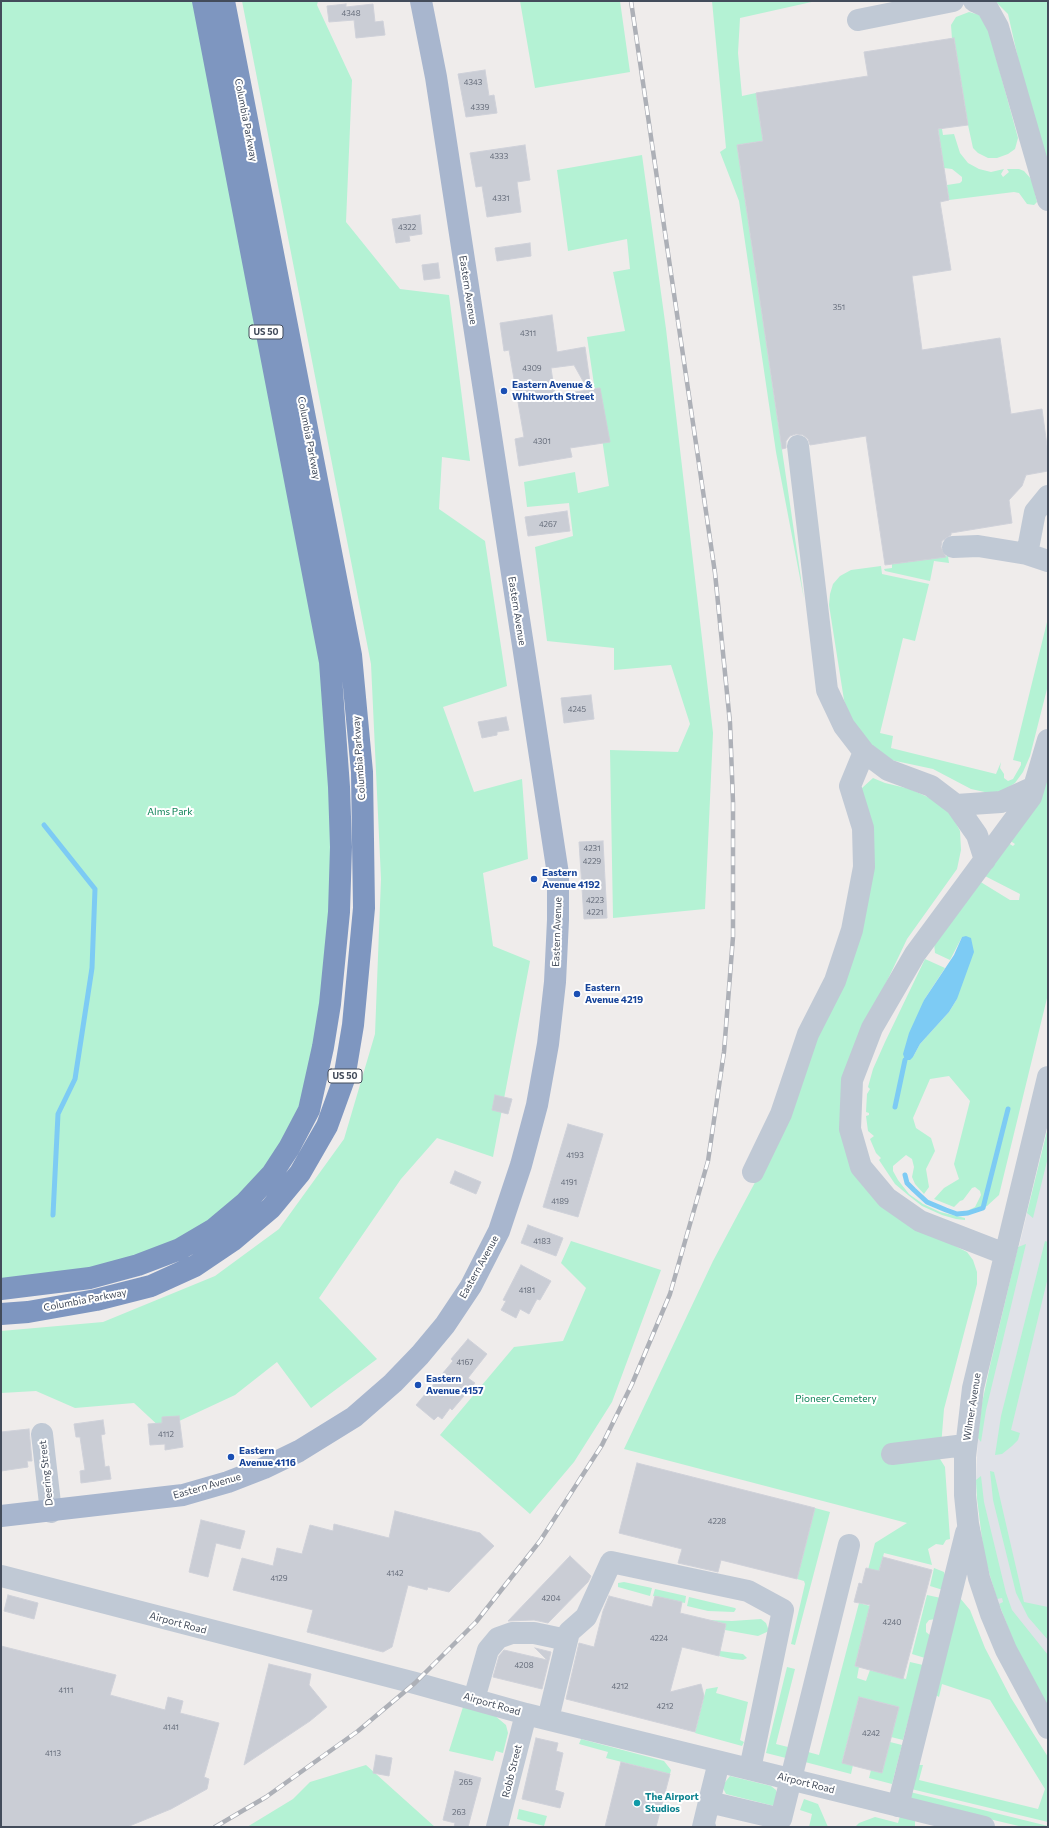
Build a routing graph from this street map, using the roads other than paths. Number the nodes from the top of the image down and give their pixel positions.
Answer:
1 (203, 1) edge
2 (224, 1) edge
3 (421, 1) edge
4 (953, 1) edge
5 (974, 1) edge
6 (858, 20) dead end
7 (1048, 200) edge
8 (798, 446) dead end
9 (1048, 496) edge
10 (953, 547) dead end
11 (1027, 554) junction
12 (1048, 562) edge
13 (1048, 740) edge
14 (864, 752) junction
15 (1034, 787) junction
16 (956, 805) junction
17 (985, 860) junction
18 (1048, 1077) edge
19 (753, 1172) dead end
20 (1006, 1254) junction
21 (1, 1289) edge
22 (1, 1314) edge
23 (42, 1434) dead end
24 (965, 1445) junction
25 (892, 1454) dead end
26 (50, 1512) junction
27 (1, 1516) edge
28 (968, 1524) junction
29 (849, 1545) dead end
30 (1, 1576) edge
31 (567, 1640) junction
32 (474, 1699) junction
33 (526, 1714) junction
34 (548, 1720) junction
35 (1048, 1728) edge
36 (719, 1762) junction
37 (750, 1769) junction
38 (791, 1779) junction
39 (709, 1802) junction
40 (898, 1806) junction
41 (780, 1823) edge
42 (950, 1823) edge
43 (497, 1827) edge
44 (704, 1827) edge
45 (984, 1827) edge

1 - 21 highway, Columbia Parkway / US 50
2 - 22 highway, Columbia Parkway / US 50
3 - 26 main road, Eastern Avenue
4 - 6 street
5 - 7 street
8 - 14 street
9 - 11 street
10 - 11 street
11 - 12 street
13 - 15 street
14 - 16 street
14 - 19 street
15 - 16 street
15 - 17 street
16 - 17 street
17 - 20 street
18 - 20 street, Wilmer Avenue
20 - 24 street, Wilmer Avenue
23 - 26 street, Deering Street
24 - 25 street
24 - 28 street, Wilmer Avenue
26 - 27 main road, Eastern Avenue
28 - 35 street, Wilmer Avenue
28 - 40 street
29 - 38 street
30 - 32 street, Airport Road
31 - 32 street
31 - 34 street
31 - 37 street
32 - 33 street, Airport Road
33 - 34 street, Airport Road
33 - 43 street, Robb Street
34 - 36 street, Airport Road
36 - 37 street, Airport Road
36 - 39 street
37 - 38 street, Airport Road
38 - 40 street, Airport Road
38 - 41 street
39 - 41 street
39 - 44 street
40 - 42 street, Airport Road
42 - 45 street, Airport Road

